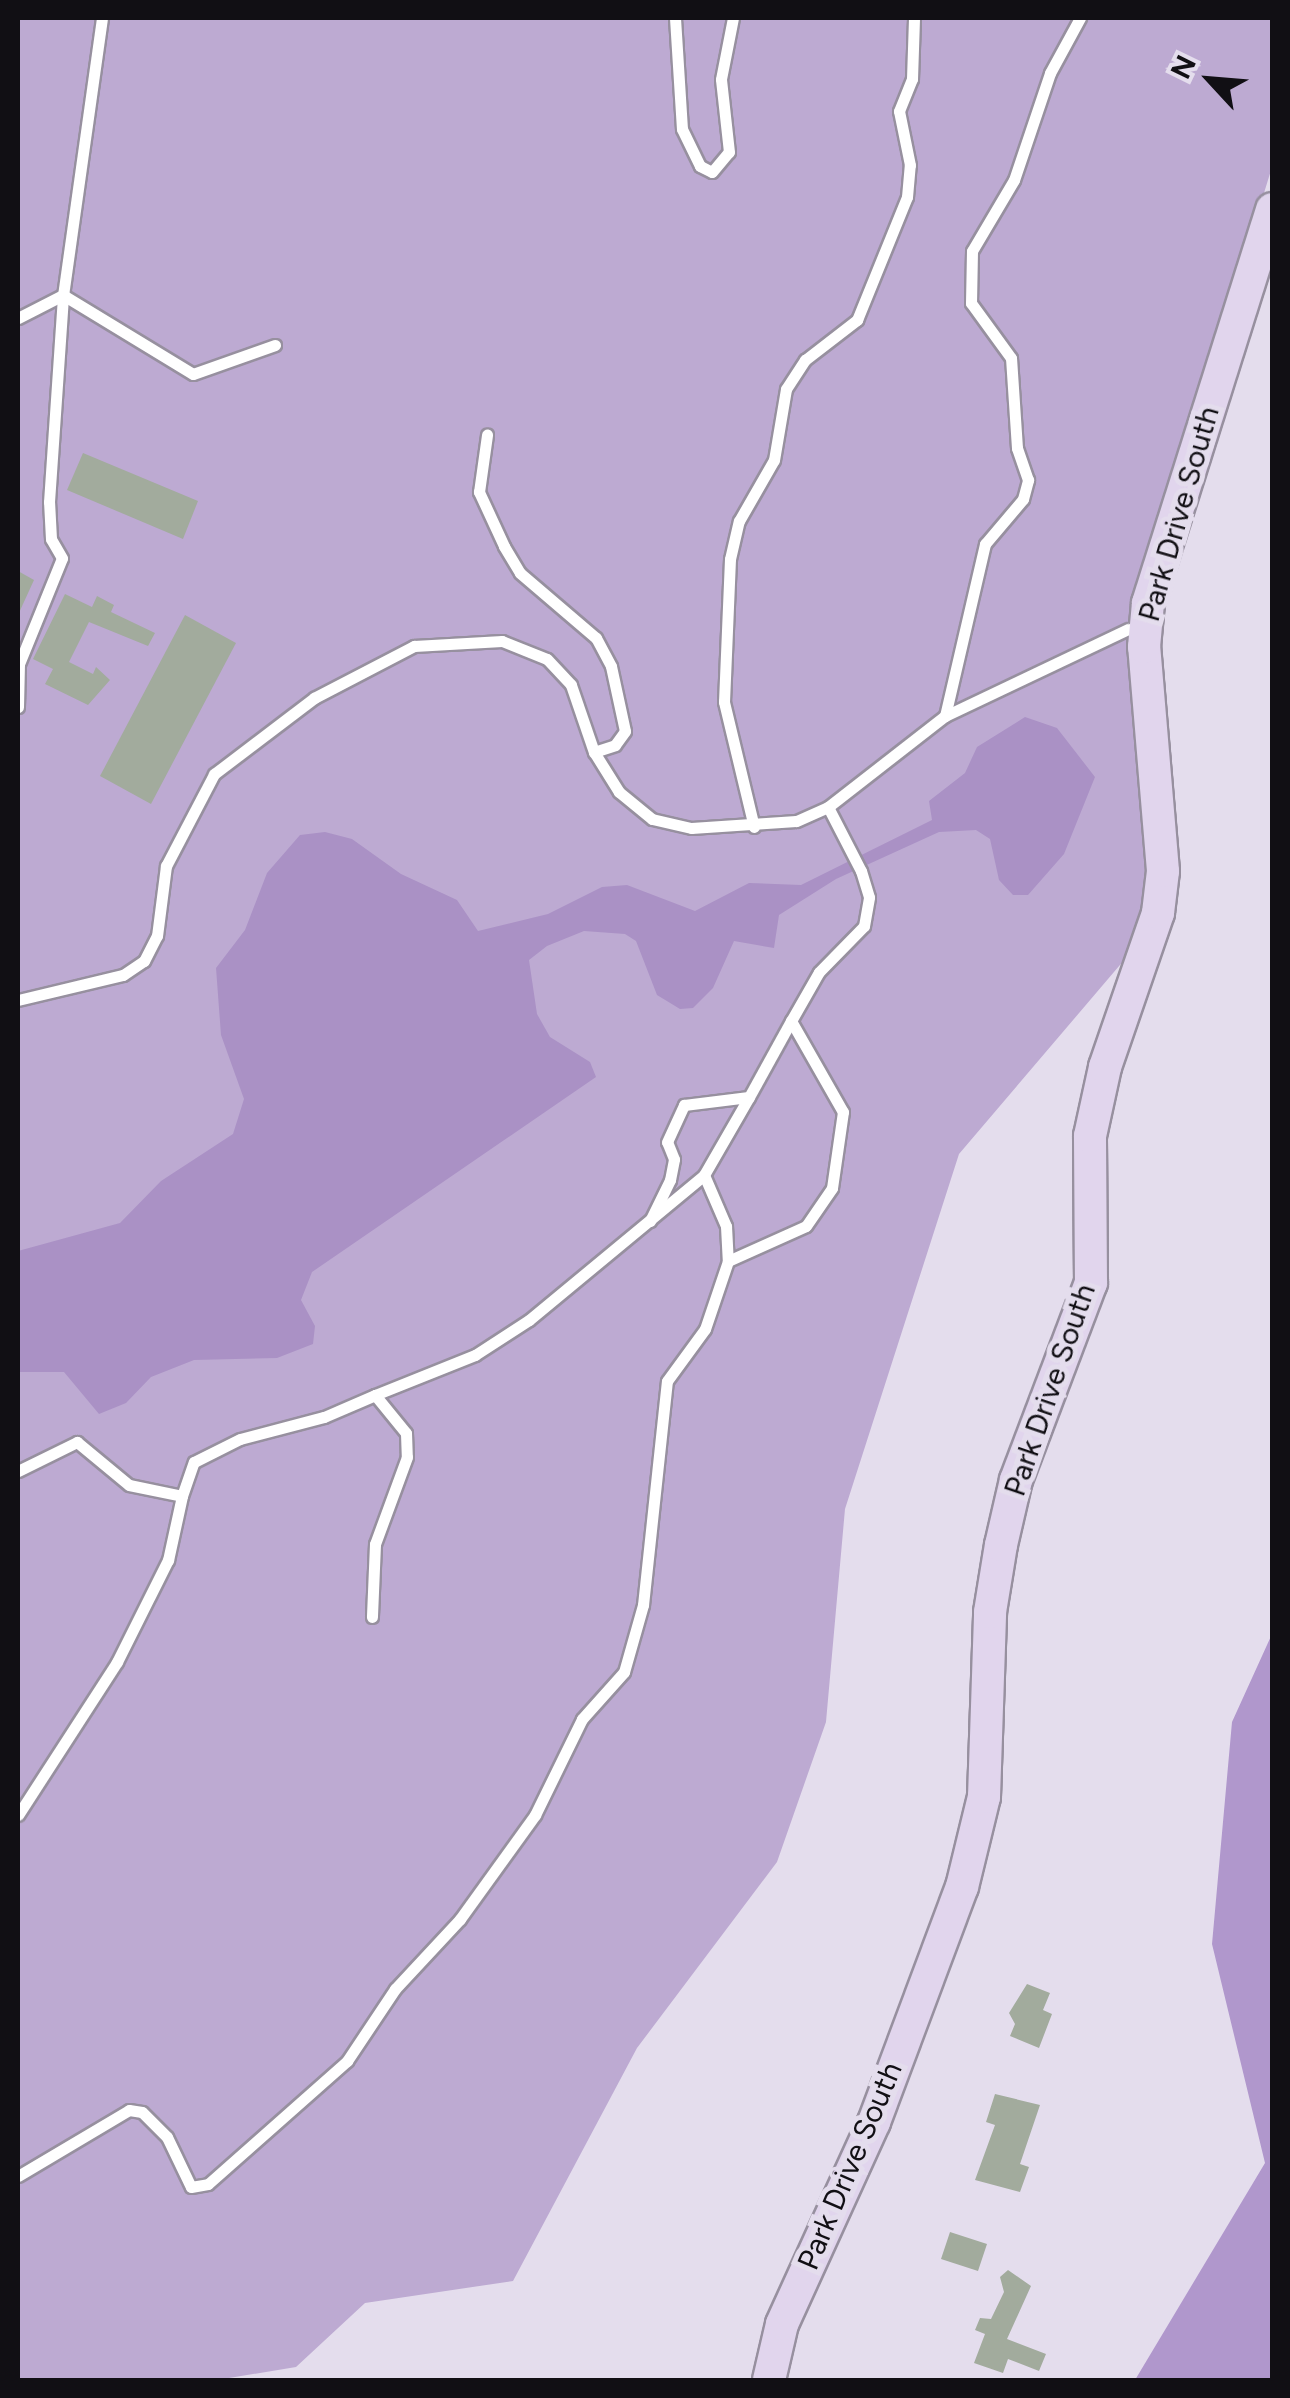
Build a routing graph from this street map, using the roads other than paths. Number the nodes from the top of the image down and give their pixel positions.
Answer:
1 (102, 18) edge
2 (674, 18) edge
3 (733, 18) edge
4 (914, 18) edge
5 (1080, 18) edge
6 (1272, 209) edge
7 (63, 295) junction
8 (18, 318) edge
9 (275, 346) dead end
10 (487, 435) dead end
11 (1128, 629) dead end
12 (18, 707) edge
13 (946, 716) junction
14 (594, 752) junction
15 (828, 807) junction
16 (754, 827) junction
17 (18, 1000) edge
18 (791, 1021) junction
19 (749, 1097) junction
20 (704, 1175) junction
21 (648, 1224) junction
22 (728, 1261) junction
23 (375, 1395) junction
24 (18, 1471) edge
25 (182, 1496) junction
26 (372, 1617) dead end
27 (18, 1815) edge
28 (18, 2176) edge
29 (769, 2380) edge

1 - 7 lane
2 - 3 lane
4 - 16 lane
5 - 13 lane
6 - 29 street, Park Drive South
7 - 8 lane
7 - 9 lane
7 - 12 lane
10 - 14 lane
11 - 13 lane
13 - 15 lane
14 - 16 lane
14 - 17 lane
15 - 16 lane
15 - 18 lane
18 - 19 lane
18 - 22 lane
19 - 20 lane
19 - 21 lane
20 - 21 lane
20 - 22 lane
21 - 23 lane
22 - 28 lane
23 - 25 lane
23 - 26 lane
24 - 25 lane
25 - 27 lane

